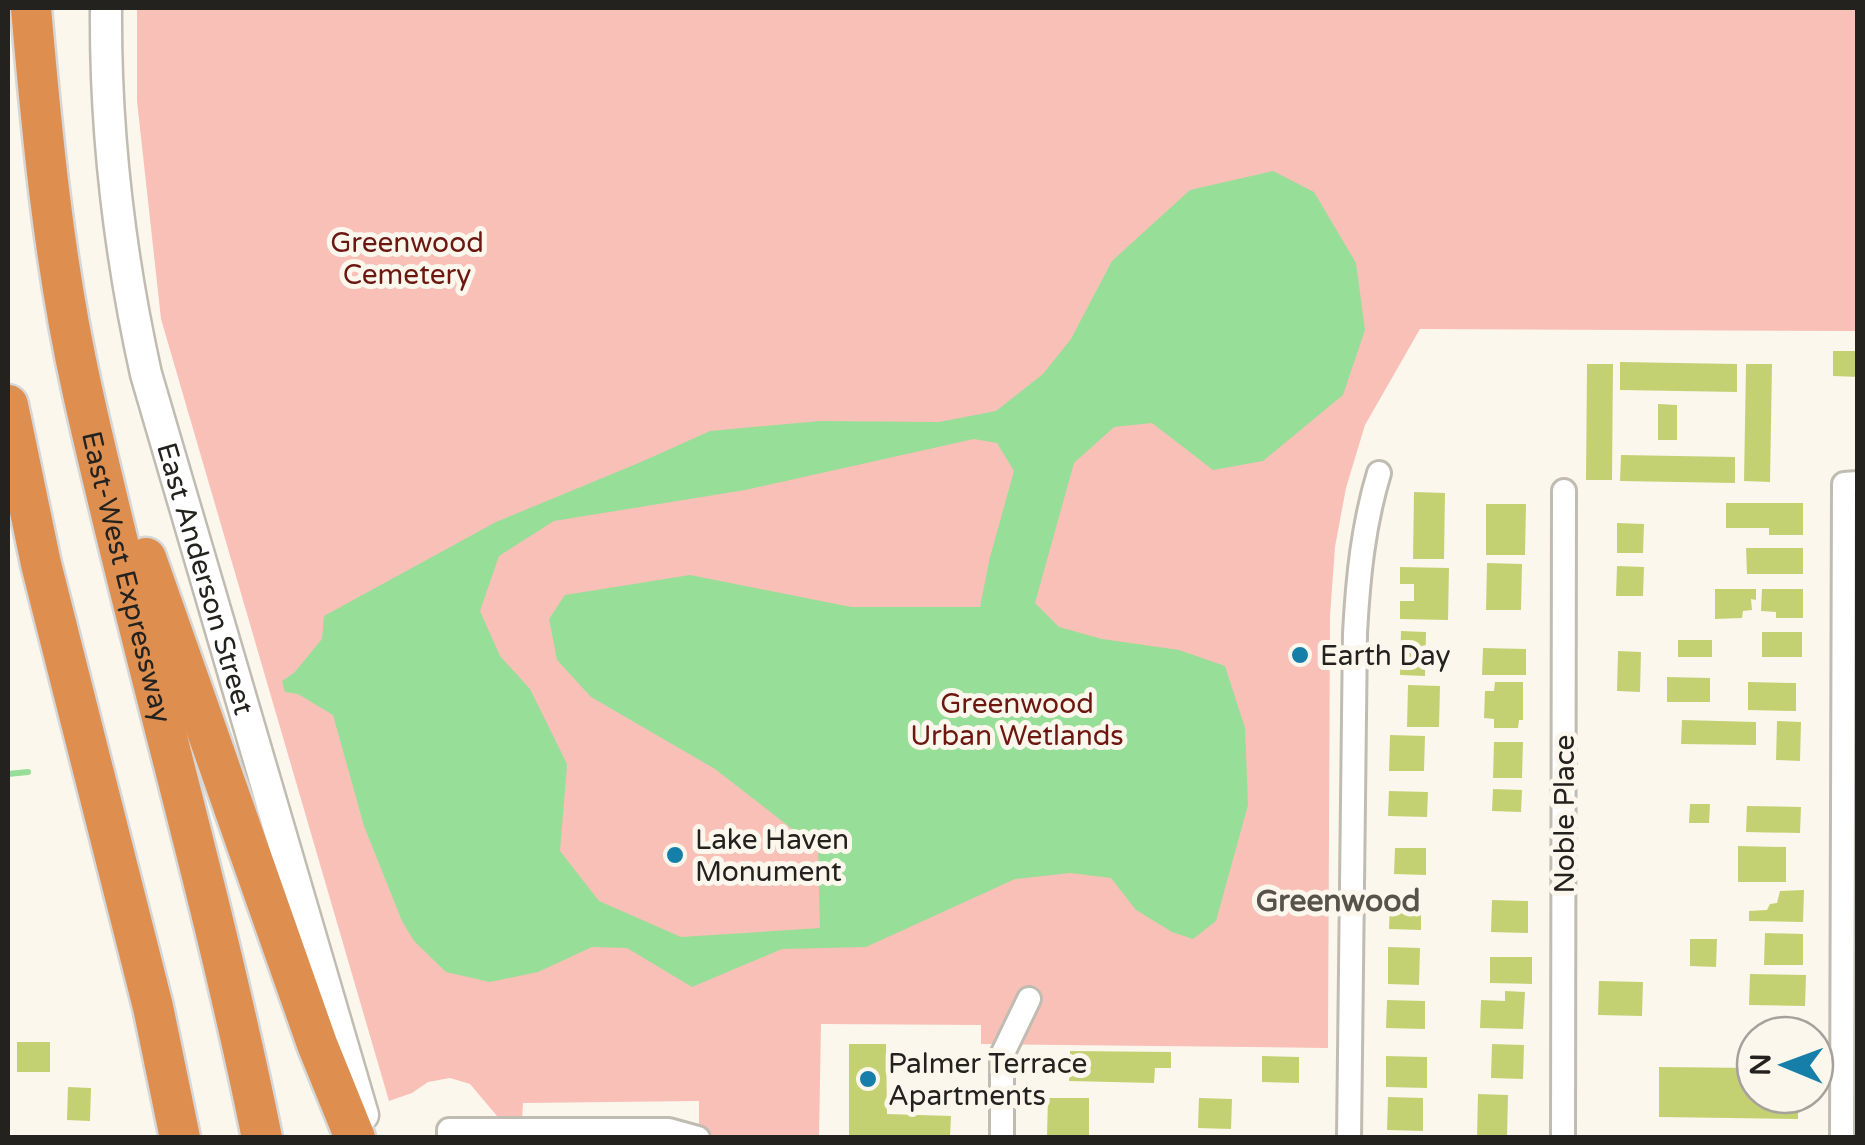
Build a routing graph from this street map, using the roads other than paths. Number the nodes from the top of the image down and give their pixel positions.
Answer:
1 (30, 8) edge
2 (106, 8) edge
3 (82, 388) junction
4 (8, 405) edge
5 (1379, 473) dead end
6 (1851, 483) edge
7 (1564, 491) dead end
8 (1850, 949) edge
9 (1030, 998) dead end
10 (449, 1134) edge
11 (180, 1138) edge
12 (262, 1138) edge
13 (355, 1138) edge
14 (370, 1138) edge
15 (698, 1138) edge
16 (1002, 1138) edge
17 (1349, 1138) edge
18 (1563, 1138) edge
19 (1842, 1138) edge

1 - 3 highway, East-West Expressway
2 - 14 main road, East Anderson Street
3 - 12 highway, East-West Expressway
3 - 13 highway
4 - 11 highway
5 - 17 street
6 - 8 street
7 - 18 street, Noble Place
8 - 19 street
9 - 16 street
10 - 15 street

